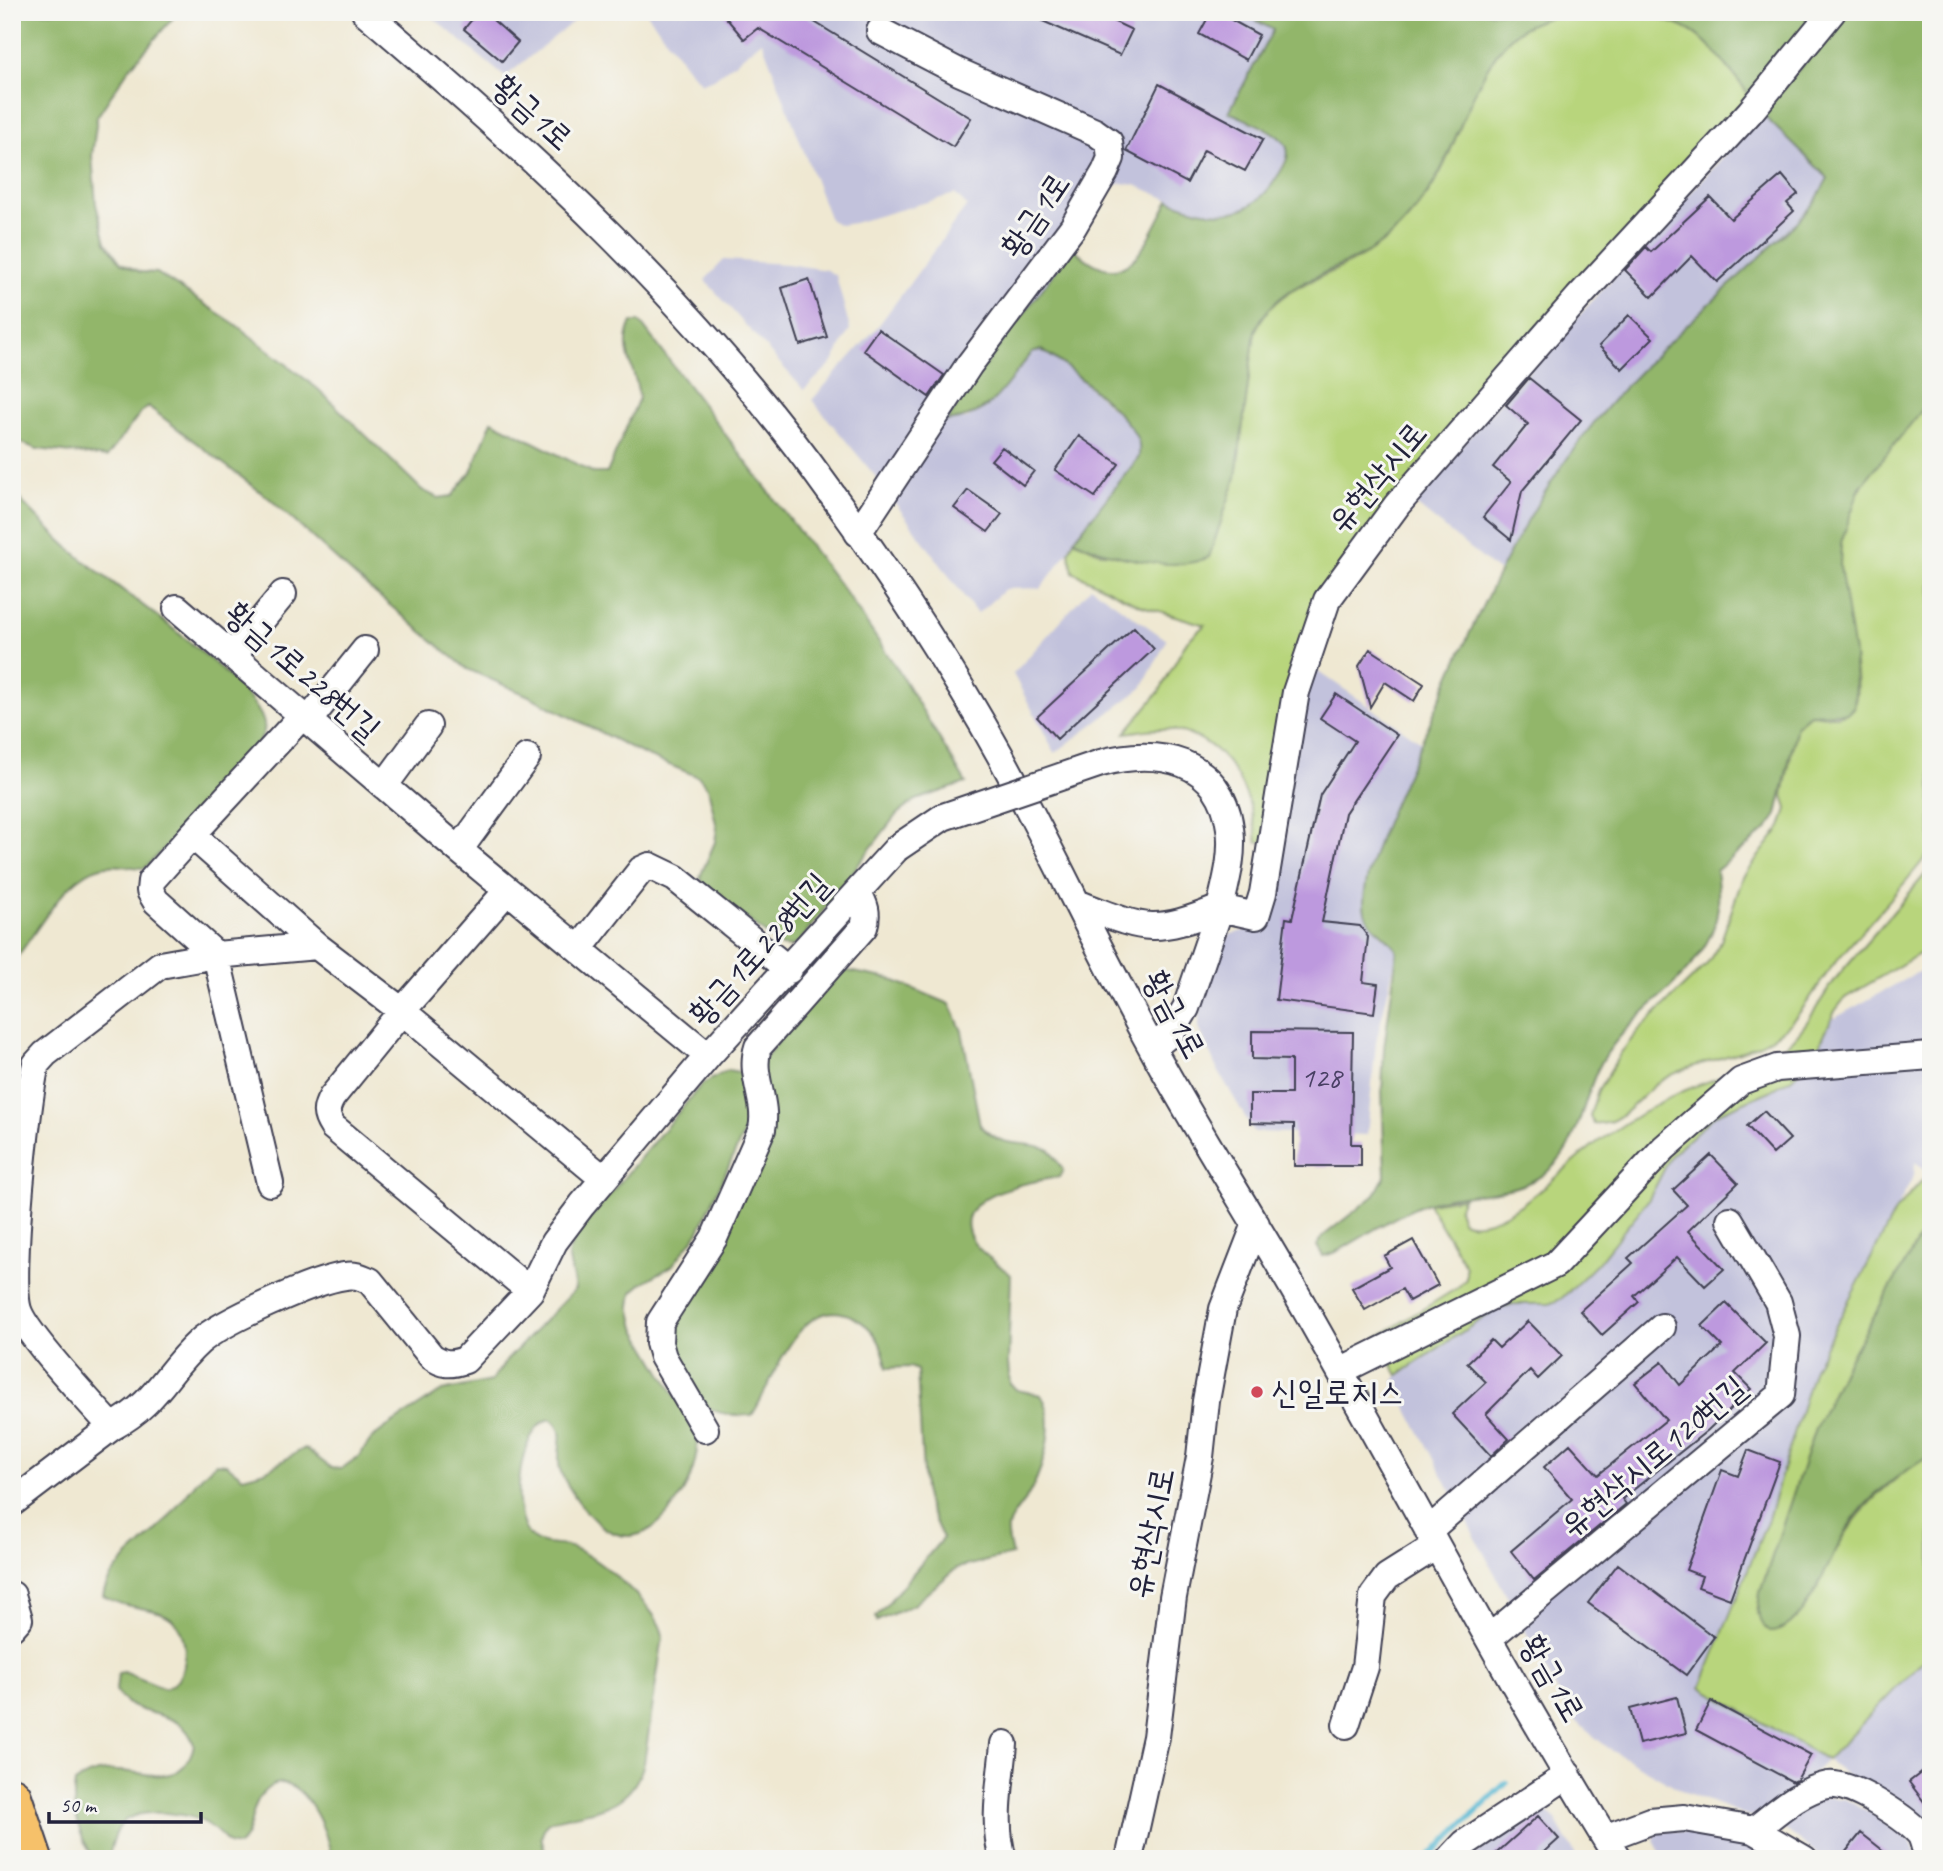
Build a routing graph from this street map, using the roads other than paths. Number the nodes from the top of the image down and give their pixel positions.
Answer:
1 (1832, 12) edge
2 (379, 17) edge
3 (880, 31) dead end
4 (858, 533) junction
5 (283, 594) dead end
6 (177, 608) dead end
7 (365, 650) dead end
8 (232, 656) junction
9 (305, 718) junction
10 (428, 726) dead end
11 (527, 757) dead end
12 (384, 786) junction
13 (192, 835) junction
14 (459, 850) junction
15 (508, 891) junction
16 (858, 893) junction
17 (1077, 903) junction
18 (1220, 908) junction
19 (317, 946) junction
20 (579, 949) junction
21 (216, 955) junction
22 (789, 970) junction
23 (402, 1010) junction
24 (1152, 1048) junction
25 (708, 1056) junction
26 (1931, 1056) edge
27 (604, 1179) junction
28 (270, 1183) dead end
29 (1730, 1220) dead end
30 (1256, 1224) junction
31 (530, 1291) junction
32 (1662, 1327) dead end
33 (1340, 1371) junction
34 (112, 1427) junction
35 (705, 1429) dead end
36 (12, 1503) edge
37 (1432, 1539) junction
38 (12, 1595) edge
39 (12, 1627) edge
40 (1489, 1638) junction
41 (1346, 1725) dead end
42 (1004, 1744) dead end
43 (1568, 1774) junction
44 (12, 1797) edge
45 (1754, 1830) junction
46 (1926, 1840) edge
47 (1611, 1848) edge
48 (33, 1859) edge
49 (1003, 1859) edge
50 (1129, 1859) edge
51 (1450, 1859) edge
52 (1804, 1859) edge

1 - 18 street, 유현삭시로
2 - 4 street, 황금1로
3 - 4 street, 황금1로
4 - 17 street, 황금1로
5 - 8 street
6 - 8 street, 황금1로228번길
7 - 9 street
8 - 9 street, 황금1로228번길
9 - 12 street, 황금1로228번길
9 - 13 street
10 - 12 street
11 - 14 street
12 - 14 street, 황금1로228번길
13 - 19 street
13 - 21 street
14 - 15 street, 황금1로228번길
15 - 20 street, 황금1로228번길
15 - 23 street
16 - 18 street, 황금1로228번길, bridge
16 - 22 street, 황금1로228번길
16 - 35 street
17 - 18 street
17 - 24 street, 황금1로
18 - 24 street
19 - 21 street
19 - 23 street
20 - 22 street
20 - 25 street, 황금1로228번길
21 - 28 street
21 - 34 street
22 - 25 street, 황금1로228번길
23 - 27 street
23 - 31 street
24 - 30 street, 황금1로
25 - 27 street
26 - 33 street
27 - 31 street
29 - 40 street, 유현삭시로120번길
30 - 33 street, 황금1로
30 - 50 street, 유현삭시로
31 - 34 street
32 - 37 street
33 - 37 street, 황금1로
34 - 36 street
37 - 40 street, 황금1로
37 - 41 street
38 - 39 street
40 - 43 street, 황금1로
42 - 49 street
43 - 47 street, 황금1로
43 - 51 street
44 - 48 highway
45 - 46 street
45 - 47 street
45 - 52 street

